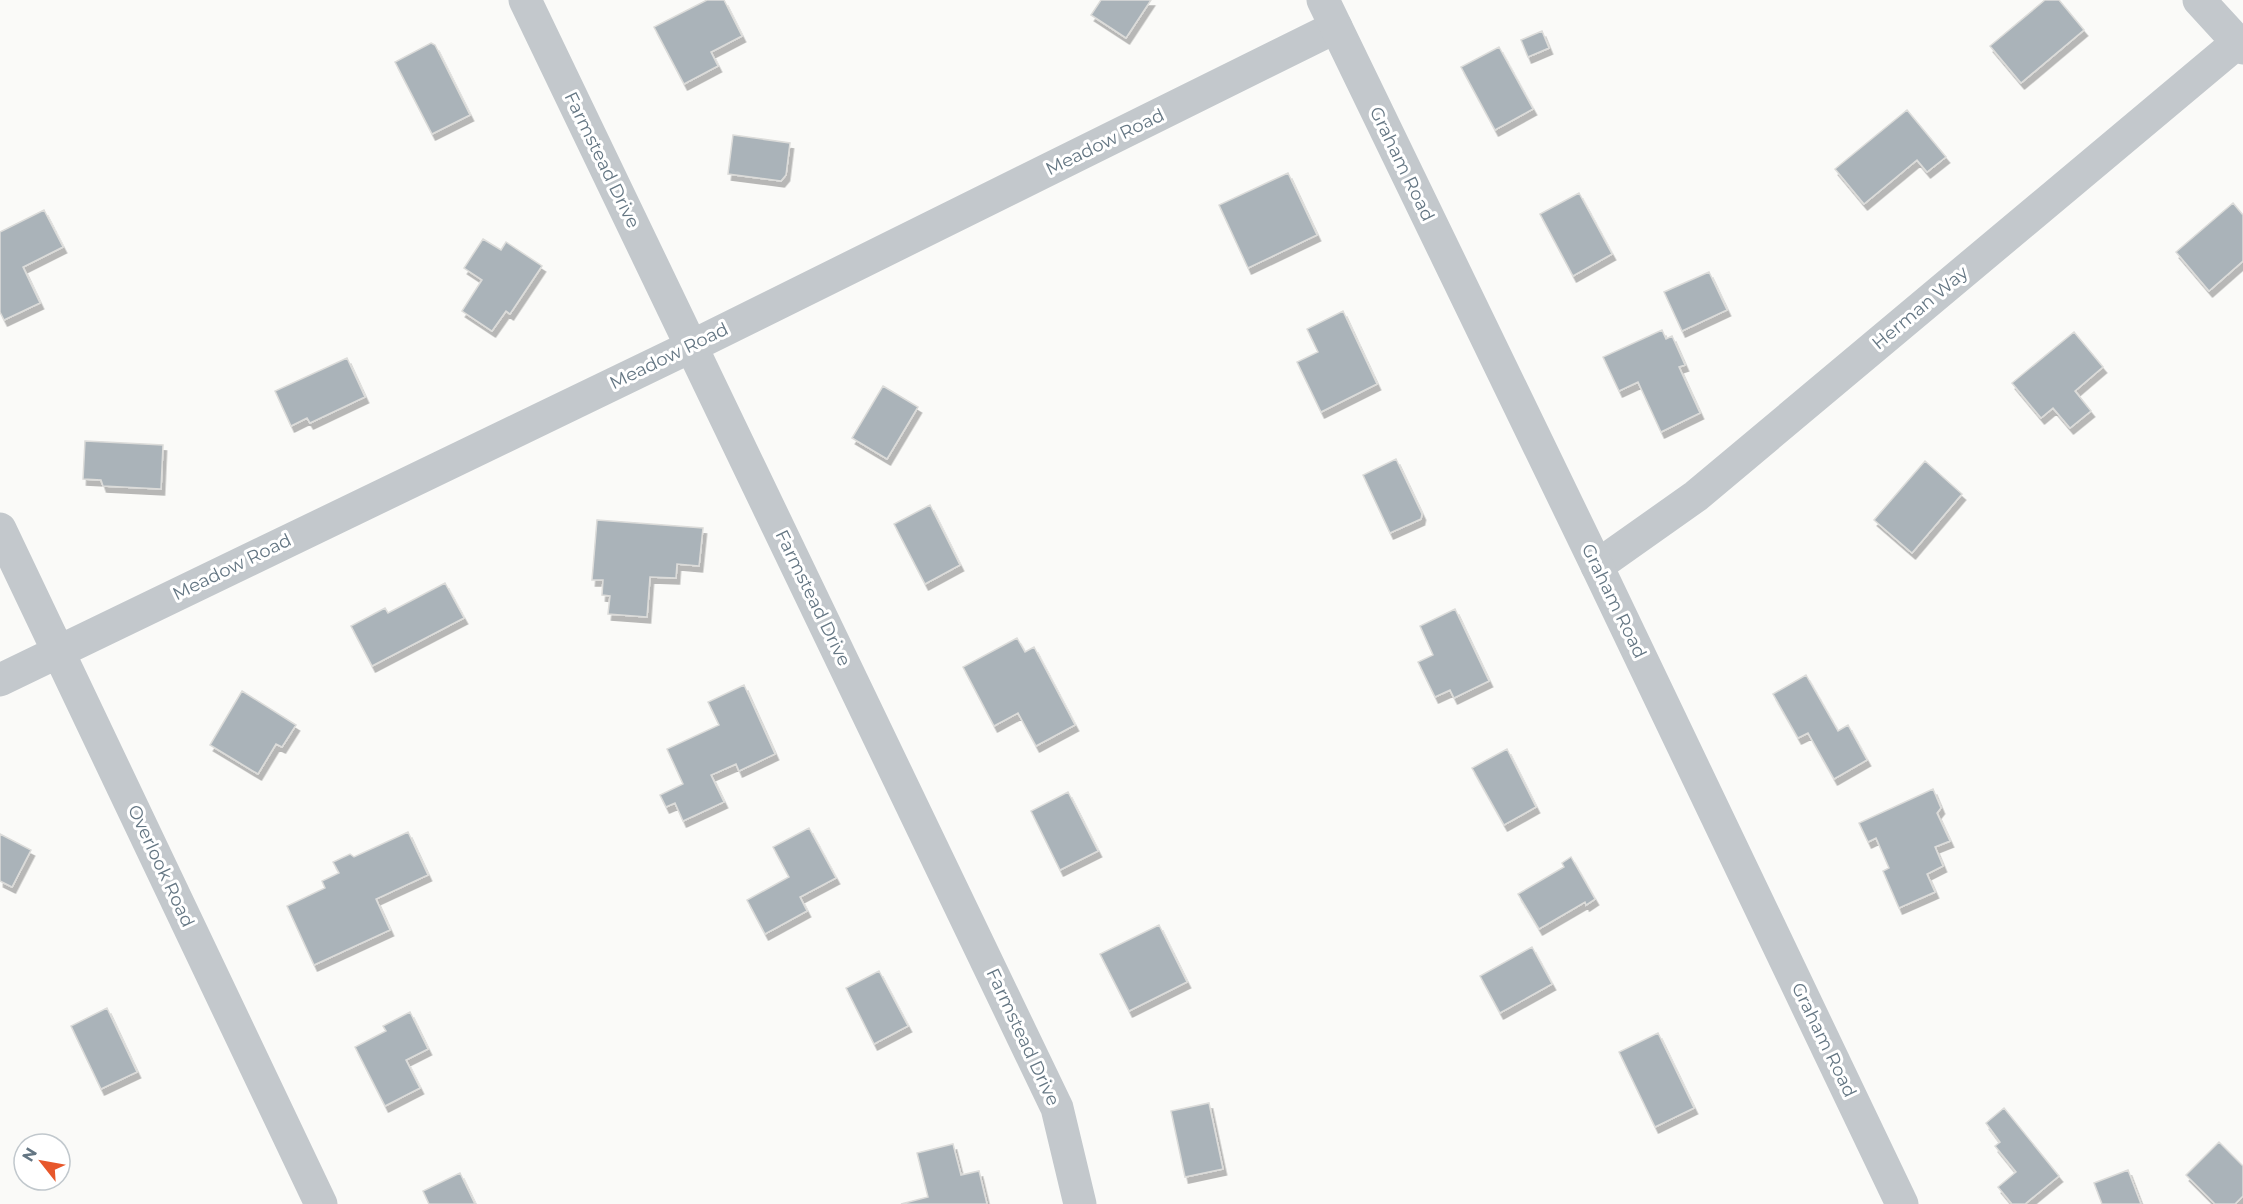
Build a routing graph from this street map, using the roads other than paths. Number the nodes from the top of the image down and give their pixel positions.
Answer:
1 (525, 0) edge
2 (2199, 0) edge
3 (1330, 14) edge
4 (2240, 46) edge
5 (692, 346) junction
6 (0, 529) edge
7 (1597, 566) junction
8 (59, 650) junction
9 (0, 680) edge
10 (321, 1204) edge
11 (1080, 1204) edge
12 (1902, 1204) edge

1 - 5 street, Farmstead Drive
2 - 4 street
3 - 5 street, Meadow Road
3 - 7 street, Graham Road
4 - 7 street, Herman Way
5 - 8 street, Meadow Road
5 - 11 street, Farmstead Drive
6 - 8 street, Overlook Road
7 - 12 street, Graham Road
8 - 9 street, Meadow Road
8 - 10 street, Overlook Road

